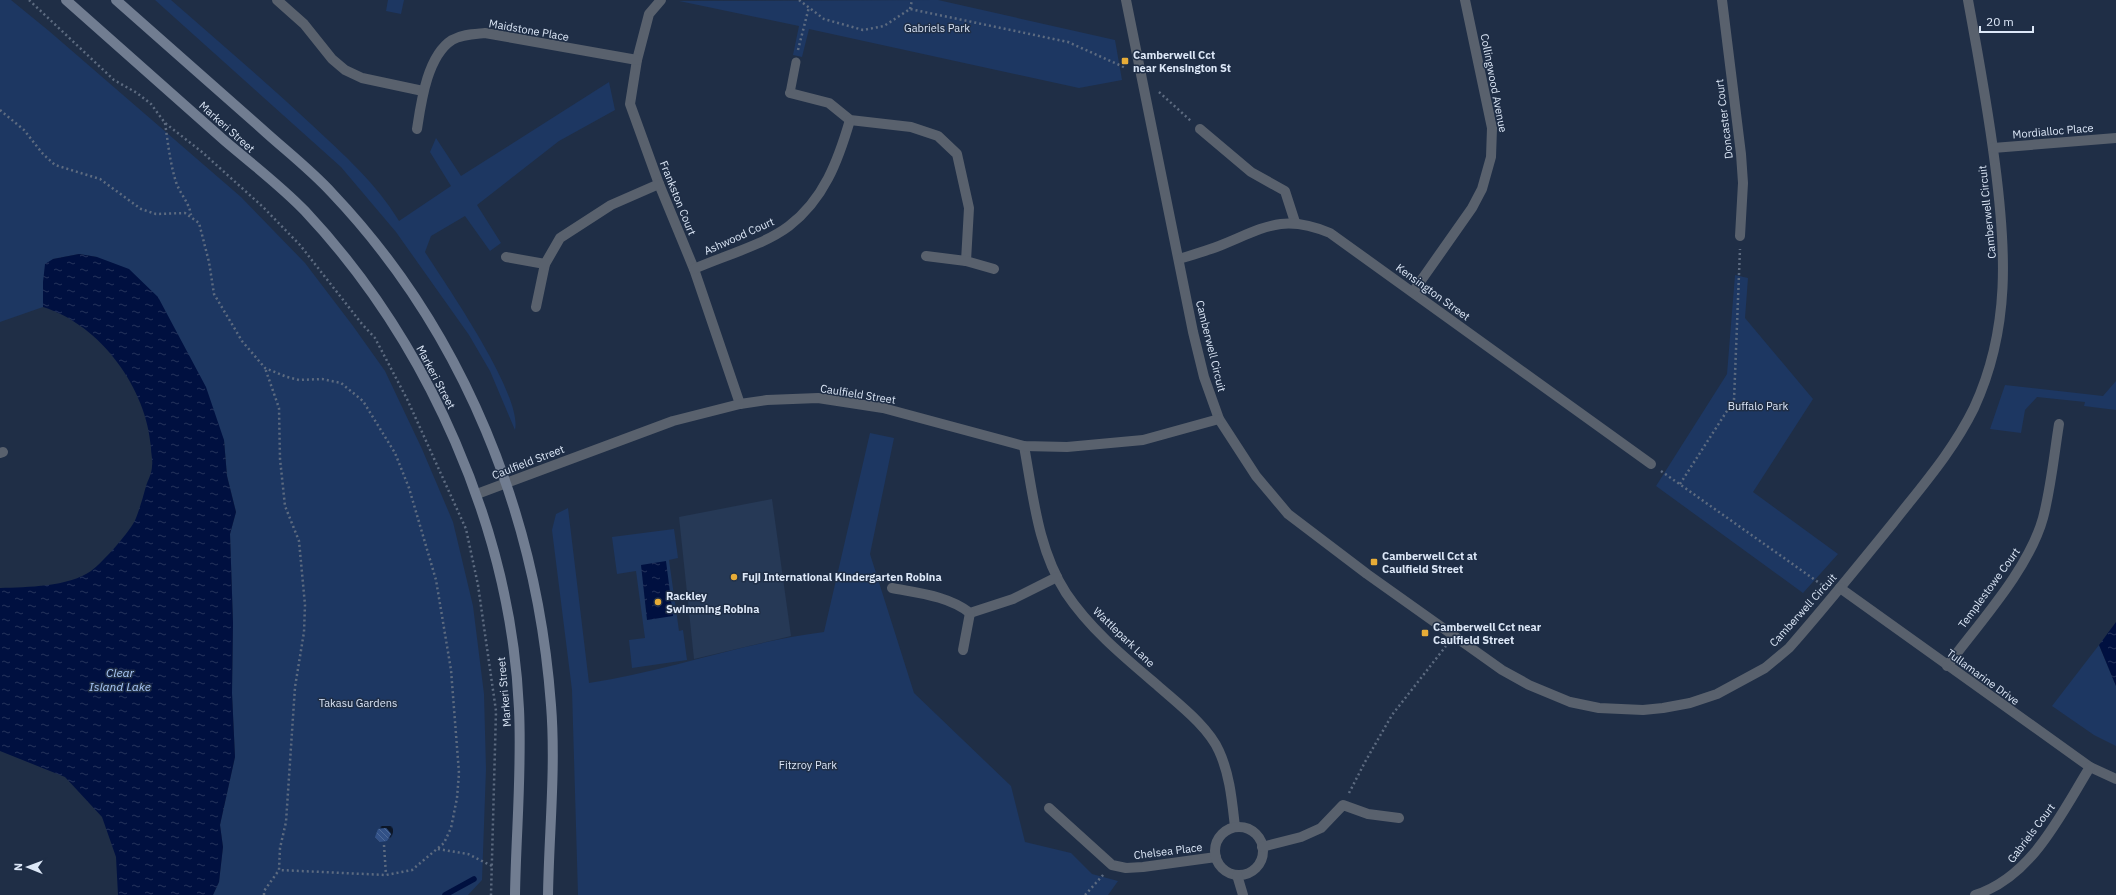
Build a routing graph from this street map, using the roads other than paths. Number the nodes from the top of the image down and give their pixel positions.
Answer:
1 (66, 0) edge
2 (116, 0) edge
3 (277, 0) edge
4 (661, 0) edge
5 (1126, 0) edge
6 (1465, 0) edge
7 (1722, 0) edge
8 (1968, 0) edge
9 (636, 60) junction
10 (796, 62) road end
11 (423, 91) junction
12 (790, 93) joint
13 (850, 120) junction
14 (417, 130) dead end
15 (1200, 130) road end
16 (2116, 138) edge
17 (1993, 148) junction
18 (659, 184) junction
19 (1295, 222) junction
20 (1740, 236) road end
21 (926, 256) dead end
22 (506, 257) dead end
23 (1179, 259) junction
24 (966, 261) junction
25 (545, 264) junction
26 (694, 269) junction
27 (994, 269) dead end
28 (1413, 292) junction
29 (536, 307) dead end
30 (740, 404) junction
31 (1219, 419) junction
32 (2058, 424) dead end
33 (1024, 446) junction
34 (1651, 464) road end
35 (507, 483) junction
36 (477, 494) junction
37 (1057, 577) junction
38 (892, 588) dead end
39 (1838, 591) junction
40 (970, 613) junction
41 (963, 650) dead end
42 (1947, 666) junction
43 (2090, 767) junction
44 (2116, 779) edge
45 (1049, 808) dead end
46 (1399, 818) dead end
47 (1235, 827) junction
48 (1262, 847) junction
49 (1216, 858) junction
50 (1237, 875) junction
51 (515, 895) edge
52 (548, 895) edge
53 (1244, 895) edge
54 (1975, 895) edge

1 - 36 main road, Markeri Street
2 - 35 main road, Markeri Street
3 - 11 street
4 - 9 street, Frankston Court
5 - 23 street, Camberwell Circuit
6 - 28 street, Collingwood Avenue
7 - 20 street, Doncaster Court
8 - 17 street, Camberwell Circuit
9 - 11 street, Maidstone Place
9 - 18 street, Frankston Court
10 - 12 lane
11 - 14 street, Maidstone Place
12 - 13 street
13 - 24 street
13 - 26 street, Ashwood Court
15 - 19 street
16 - 17 street, Mordialloc Place
17 - 39 street, Camberwell Circuit
18 - 25 street
18 - 26 street, Frankston Court
19 - 23 street, Kensington Street
19 - 28 street, Kensington Street
21 - 24 street
22 - 25 street
23 - 31 street, Camberwell Circuit
24 - 27 street
25 - 29 street
26 - 30 street, Frankston Court
28 - 34 street, Kensington Street
30 - 33 street, Caulfield Street
30 - 35 street, Caulfield Street
31 - 33 street, Caulfield Street
31 - 39 street, Camberwell Circuit
32 - 42 street, Templestowe Court
33 - 37 street, Wattlepark Lane
35 - 36 street, Caulfield Street
35 - 52 main road, Markeri Street
36 - 51 main road, Markeri Street
37 - 40 street
37 - 47 street, Wattlepark Lane
38 - 40 street
39 - 42 street, Tullamarine Drive
40 - 41 street
42 - 43 street, Tullamarine Drive
43 - 44 street, Tullamarine Drive
43 - 54 street, Gabriels Court
45 - 49 street, Chelsea Place
46 - 48 street
47 - 48 street
47 - 49 street
48 - 50 street
49 - 50 street
50 - 53 street

